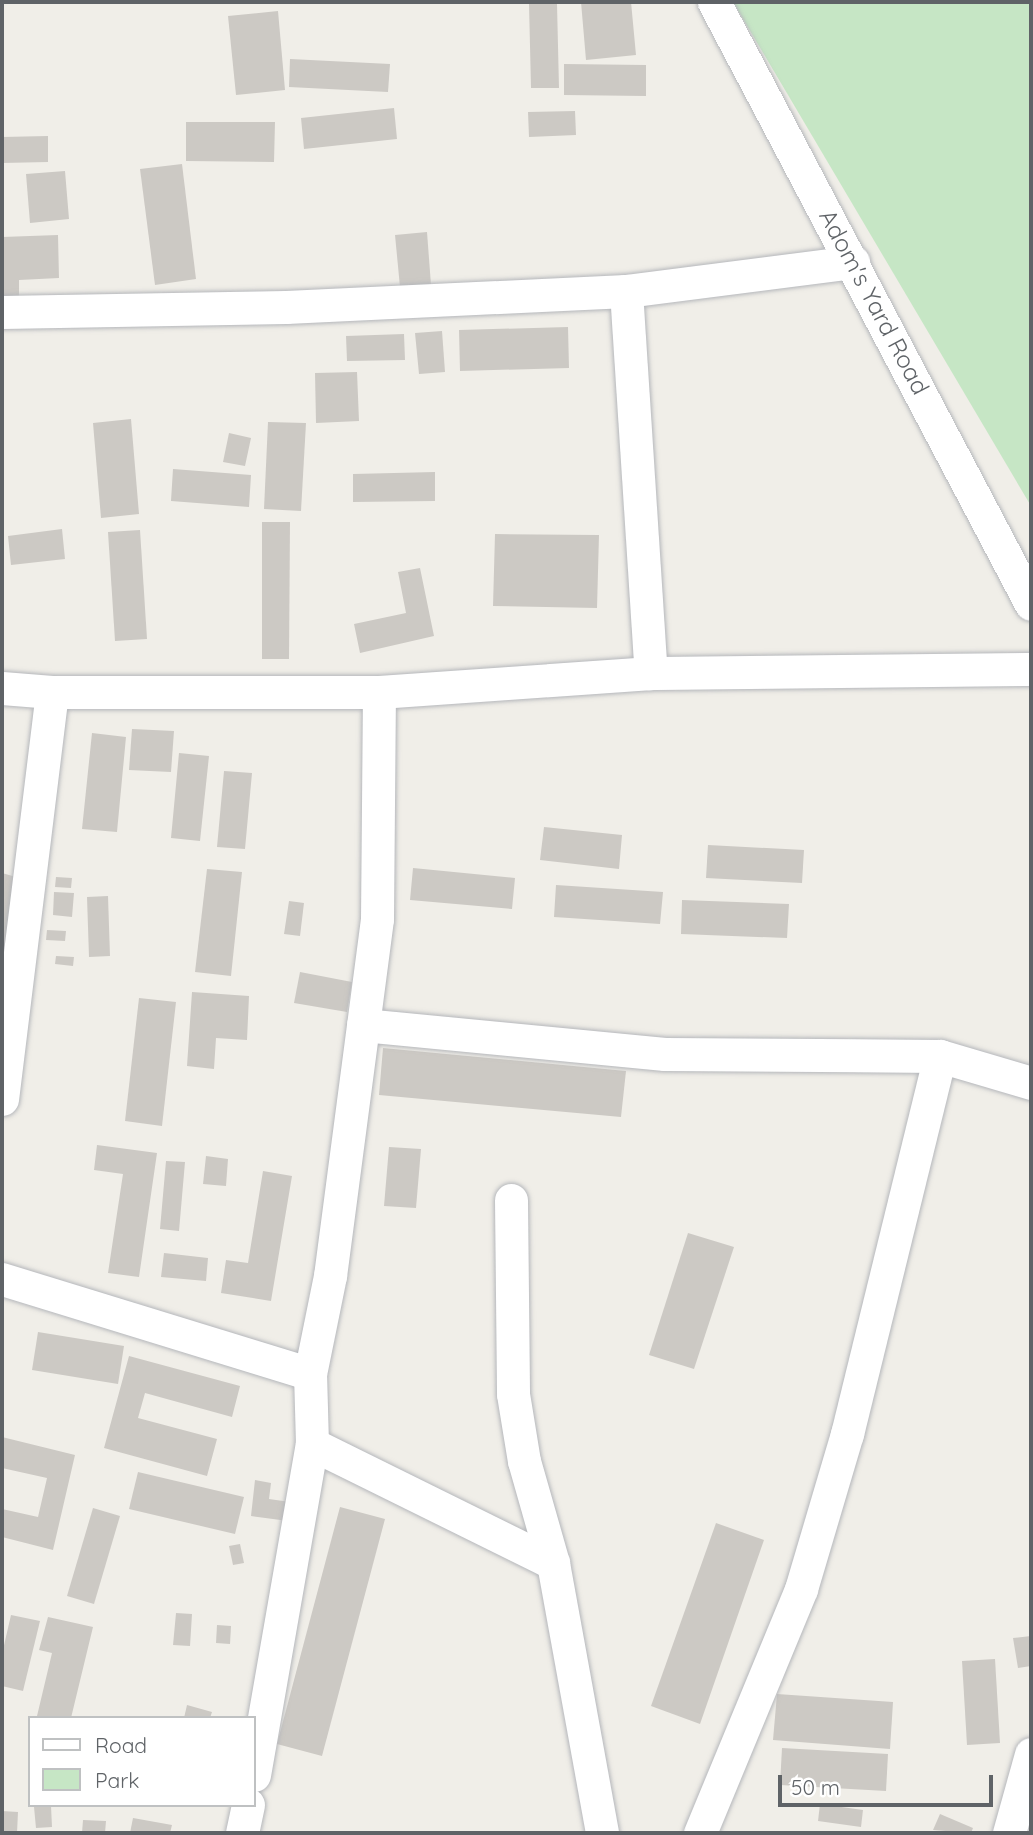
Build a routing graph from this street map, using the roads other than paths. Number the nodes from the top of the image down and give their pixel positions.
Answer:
1 (715, 2) edge
2 (853, 262) junction
3 (626, 291) junction
4 (2, 312) edge
5 (1031, 604) edge
6 (1031, 669) edge
7 (651, 673) junction
8 (2, 688) edge
9 (52, 692) junction
10 (379, 692) junction
11 (363, 1025) junction
12 (940, 1056) junction
13 (1031, 1083) edge
14 (2, 1099) edge
15 (511, 1200) dead end
16 (2, 1279) edge
17 (310, 1374) junction
18 (312, 1444) junction
19 (553, 1563) junction
20 (1031, 1754) edge
21 (256, 1764) edge
22 (248, 1807) edge
23 (242, 1833) edge
24 (603, 1833) edge
25 (700, 1833) edge
26 (1009, 1833) edge

1 - 2 street, Adom's Yard Road
2 - 3 street
2 - 5 street, Adom's Yard Road
3 - 4 street
3 - 7 street
6 - 7 street
7 - 10 street
8 - 9 street
9 - 10 street
9 - 14 street
10 - 11 street
11 - 12 street
11 - 17 street
12 - 13 street
12 - 25 street
15 - 19 street
16 - 17 street
17 - 18 street
18 - 19 street
18 - 21 street
19 - 24 street
20 - 26 street
22 - 23 street

